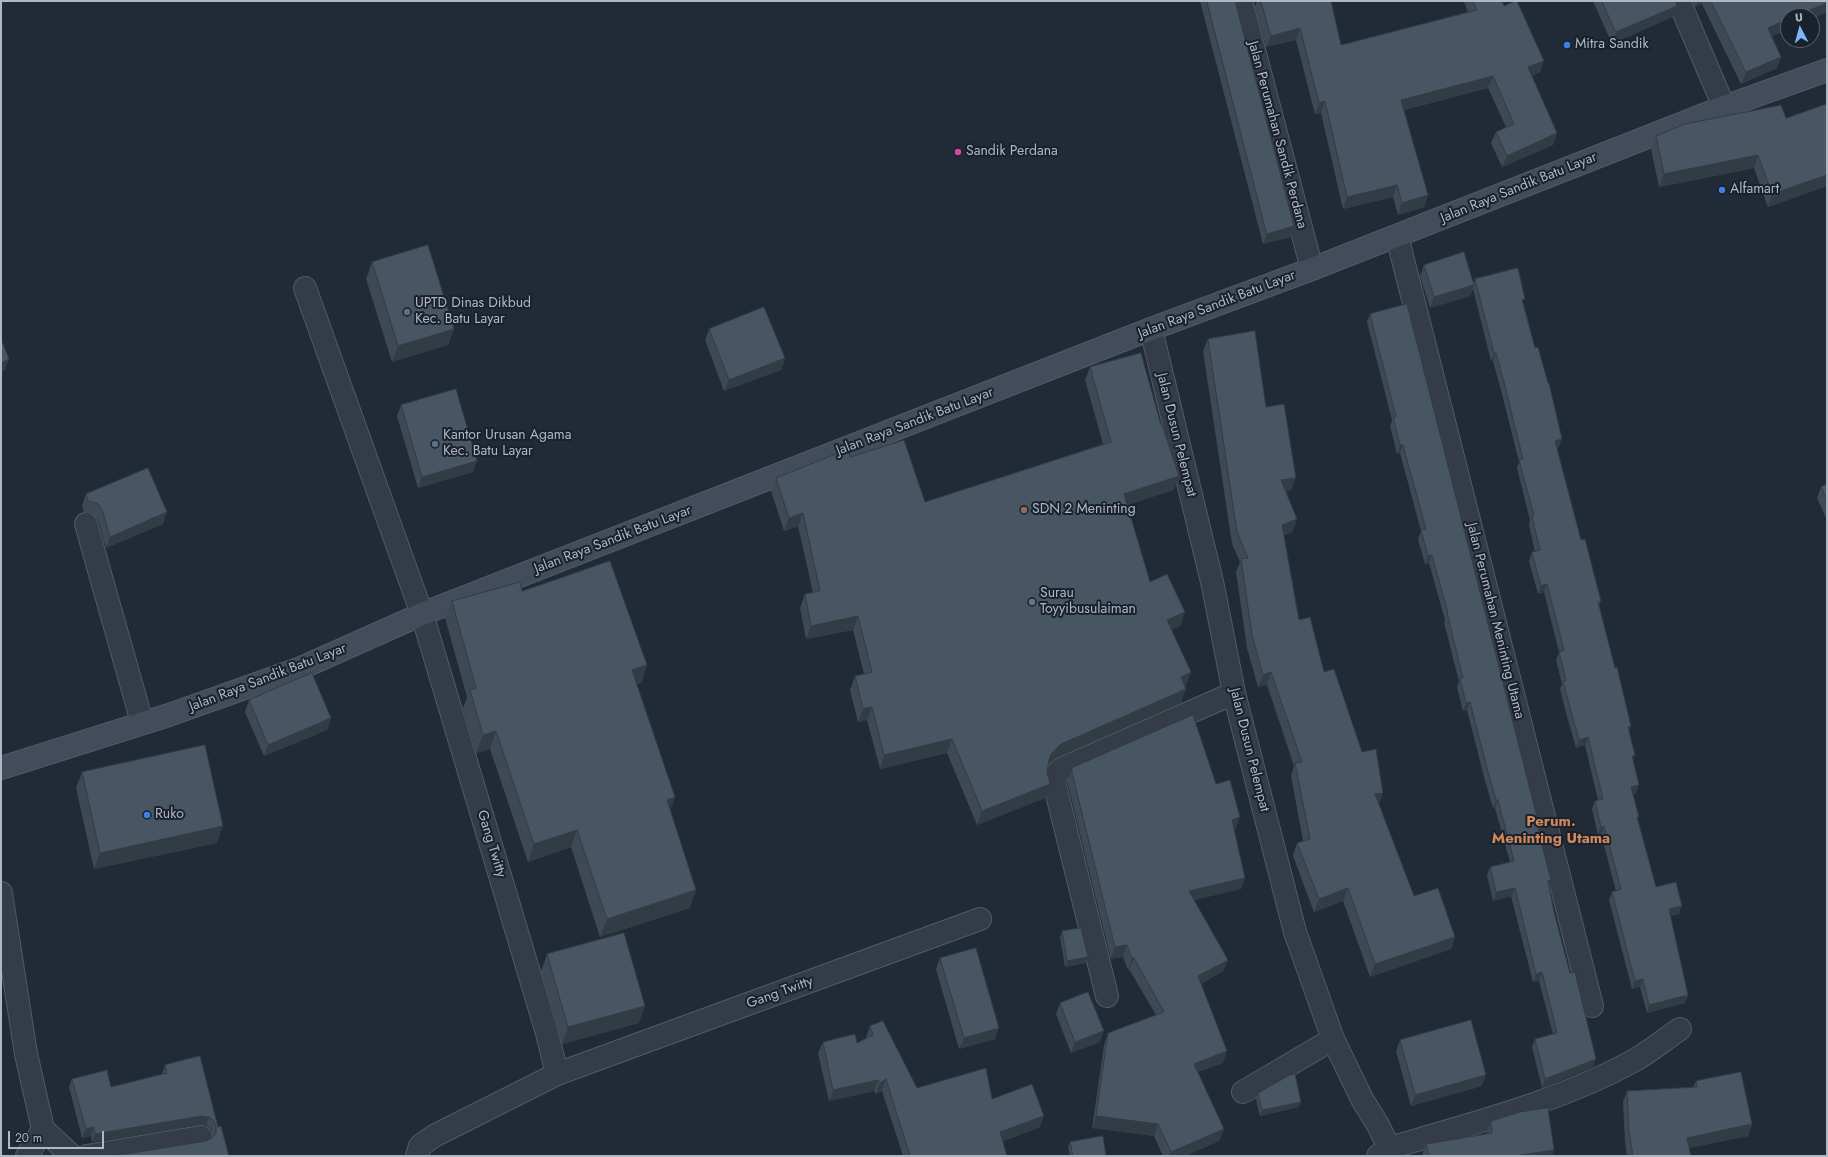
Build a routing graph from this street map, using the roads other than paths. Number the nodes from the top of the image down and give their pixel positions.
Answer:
1 (1241, 1) edge
2 (1679, 1) edge
3 (1827, 70) edge
4 (1724, 107) junction
5 (1397, 236) junction
6 (1312, 269) junction
7 (306, 288) dead end
8 (1151, 329) junction
9 (86, 524) dead end
10 (422, 614) junction
11 (1234, 692) junction
12 (142, 722) junction
13 (1, 768) edge
14 (1, 893) edge
15 (980, 919) dead end
16 (1107, 996) dead end
17 (1592, 1006) dead end
18 (1680, 1029) dead end
19 (1332, 1039) junction
20 (557, 1074) junction
21 (1243, 1092) dead end
22 (43, 1129) junction
23 (201, 1137) dead end
24 (1387, 1153) edge
25 (28, 1156) edge
26 (72, 1156) edge
27 (88, 1156) edge
28 (417, 1156) edge

1 - 6 street, Jalan Perumahan Sandik Perdana
2 - 4 street
3 - 4 main road, Jalan Raya Sandik Batu Layar
4 - 5 main road, Jalan Raya Sandik Batu Layar
5 - 6 main road, Jalan Raya Sandik Batu Layar
5 - 17 street, Jalan Perumahan Meninting Utama
6 - 8 main road, Jalan Raya Sandik Batu Layar
7 - 10 street, Gang Twitty
8 - 10 main road, Jalan Raya Sandik Batu Layar
8 - 11 street, Jalan Dusun Pelempat
9 - 12 street
10 - 12 main road, Jalan Raya Sandik Batu Layar
10 - 20 street, Gang Twitty
11 - 16 street
11 - 19 street, Jalan Dusun Pelempat
12 - 13 main road, Jalan Raya Sandik Batu Layar
14 - 22 street
15 - 20 street, Gang Twitty
18 - 24 street
19 - 21 street
19 - 24 street, Jalan Dusun Pelempat
20 - 28 street, Gang Twitty
22 - 25 street
22 - 26 street
23 - 27 street

